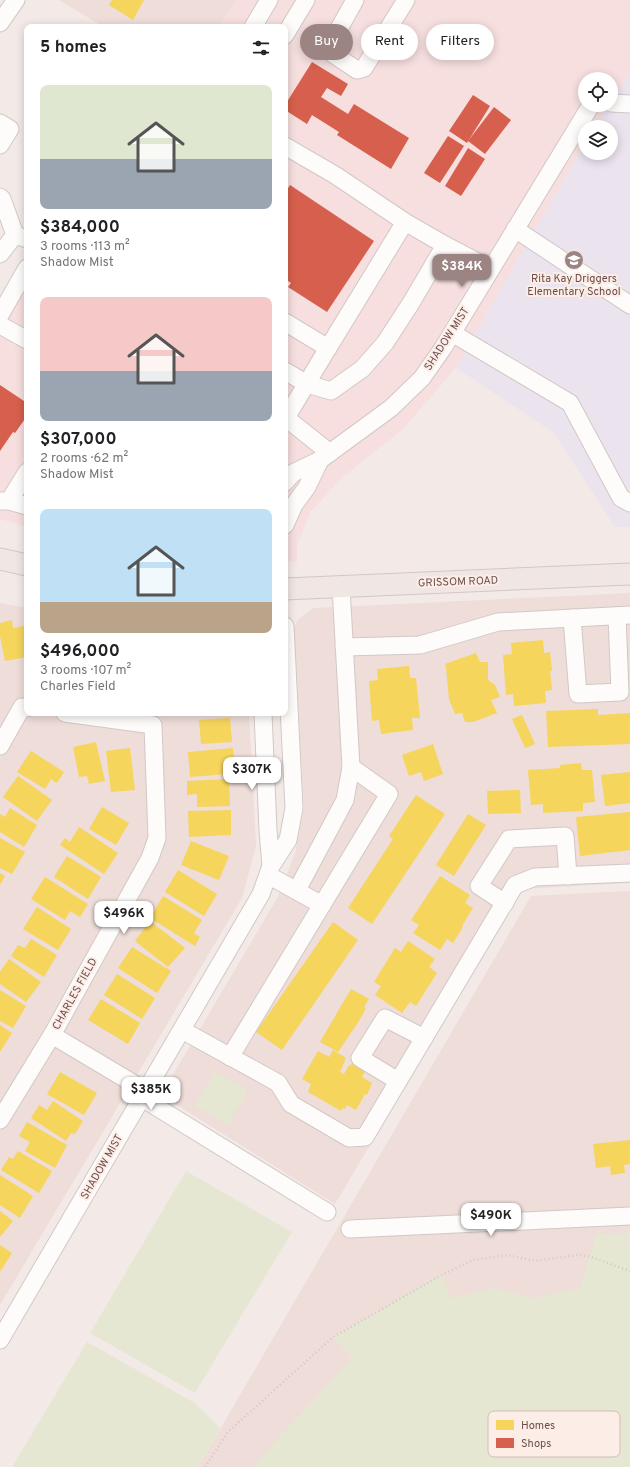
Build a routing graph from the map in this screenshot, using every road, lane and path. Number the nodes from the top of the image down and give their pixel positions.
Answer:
1 (16, 0) edge
2 (269, 0) edge
3 (306, 0) edge
4 (355, 0) edge
5 (406, 0) edge
6 (0, 23) edge
7 (255, 24) edge
8 (288, 30) edge
9 (618, 103) edge
10 (630, 104) edge
11 (587, 112) edge
12 (0, 123) edge
13 (0, 145) edge
14 (288, 148) edge
15 (0, 197) edge
16 (405, 222) junction
17 (515, 229) junction
18 (21, 237) edge
19 (445, 245) junction
20 (0, 254) edge
21 (491, 269) junction
22 (24, 273) edge
23 (630, 305) edge
24 (0, 316) edge
25 (288, 324) edge
26 (0, 325) edge
27 (452, 333) junction
28 (24, 338) edge
29 (328, 348) junction
30 (288, 373) edge
31 (307, 384) junction
32 (288, 415) edge
33 (288, 420) edge
34 (325, 457) junction
35 (24, 476) edge
36 (288, 479) edge
37 (4, 501) edge
38 (630, 503) edge
39 (24, 505) edge
40 (288, 518) edge
41 (0, 559) edge
42 (24, 564) edge
43 (630, 574) edge
44 (341, 587) junction
45 (288, 589) edge
46 (623, 615) edge
47 (572, 618) junction
48 (344, 646) junction
49 (288, 687) edge
50 (24, 710) edge
51 (87, 716) edge
52 (263, 716) edge
53 (0, 746) edge
54 (351, 767) junction
55 (270, 871) junction
56 (630, 873) edge
57 (568, 876) junction
58 (297, 890) junction
59 (505, 903) junction
60 (322, 905) junction
61 (182, 1030) junction
62 (52, 1035) junction
63 (424, 1038) junction
64 (226, 1055) junction
65 (398, 1081) junction
66 (144, 1094) junction
67 (0, 1120) edge
68 (327, 1212) dead end
69 (630, 1216) edge
70 (350, 1229) dead end
71 (630, 1271) edge
72 (0, 1340) edge
73 (205, 1467) edge

1 - 6 street
2 - 7 street
3 - 8 street
4 - 5 street
9 - 10 street
11 - 17 street, SHADOW MIST
12 - 13 street
14 - 16 street
15 - 18 street
16 - 19 street
16 - 29 street
17 - 21 street, SHADOW MIST
17 - 23 street
18 - 20 street
19 - 21 street
19 - 31 street
21 - 27 street, SHADOW MIST
22 - 24 street
25 - 29 street
26 - 28 street
27 - 34 street, SHADOW MIST
27 - 38 street
29 - 31 street
30 - 31 street
31 - 32 street
33 - 34 street
34 - 36 street, SHADOW MIST
34 - 40 street, SHADOW MIST
35 - 37 street
37 - 39 street
41 - 42 main road
43 - 44 main road, GRISSOM ROAD
44 - 45 main road, GRISSOM ROAD
44 - 48 street
46 - 47 street
46 - 47 street
47 - 48 street
48 - 54 street
49 - 55 street, SHADOW MIST
50 - 53 street
51 - 62 street, CHARLES FIELD
52 - 55 street, SHADOW MIST
54 - 58 street
54 - 60 street
55 - 58 street
55 - 61 street, SHADOW MIST
56 - 57 street
57 - 59 street
57 - 59 street
58 - 60 street
59 - 63 street
60 - 64 street
61 - 64 street
61 - 66 street, SHADOW MIST
62 - 66 street
62 - 67 street, CHARLES FIELD
63 - 65 street
63 - 65 street
64 - 65 street
66 - 68 street
66 - 72 street, SHADOW MIST
69 - 70 street
71 - 73 path

